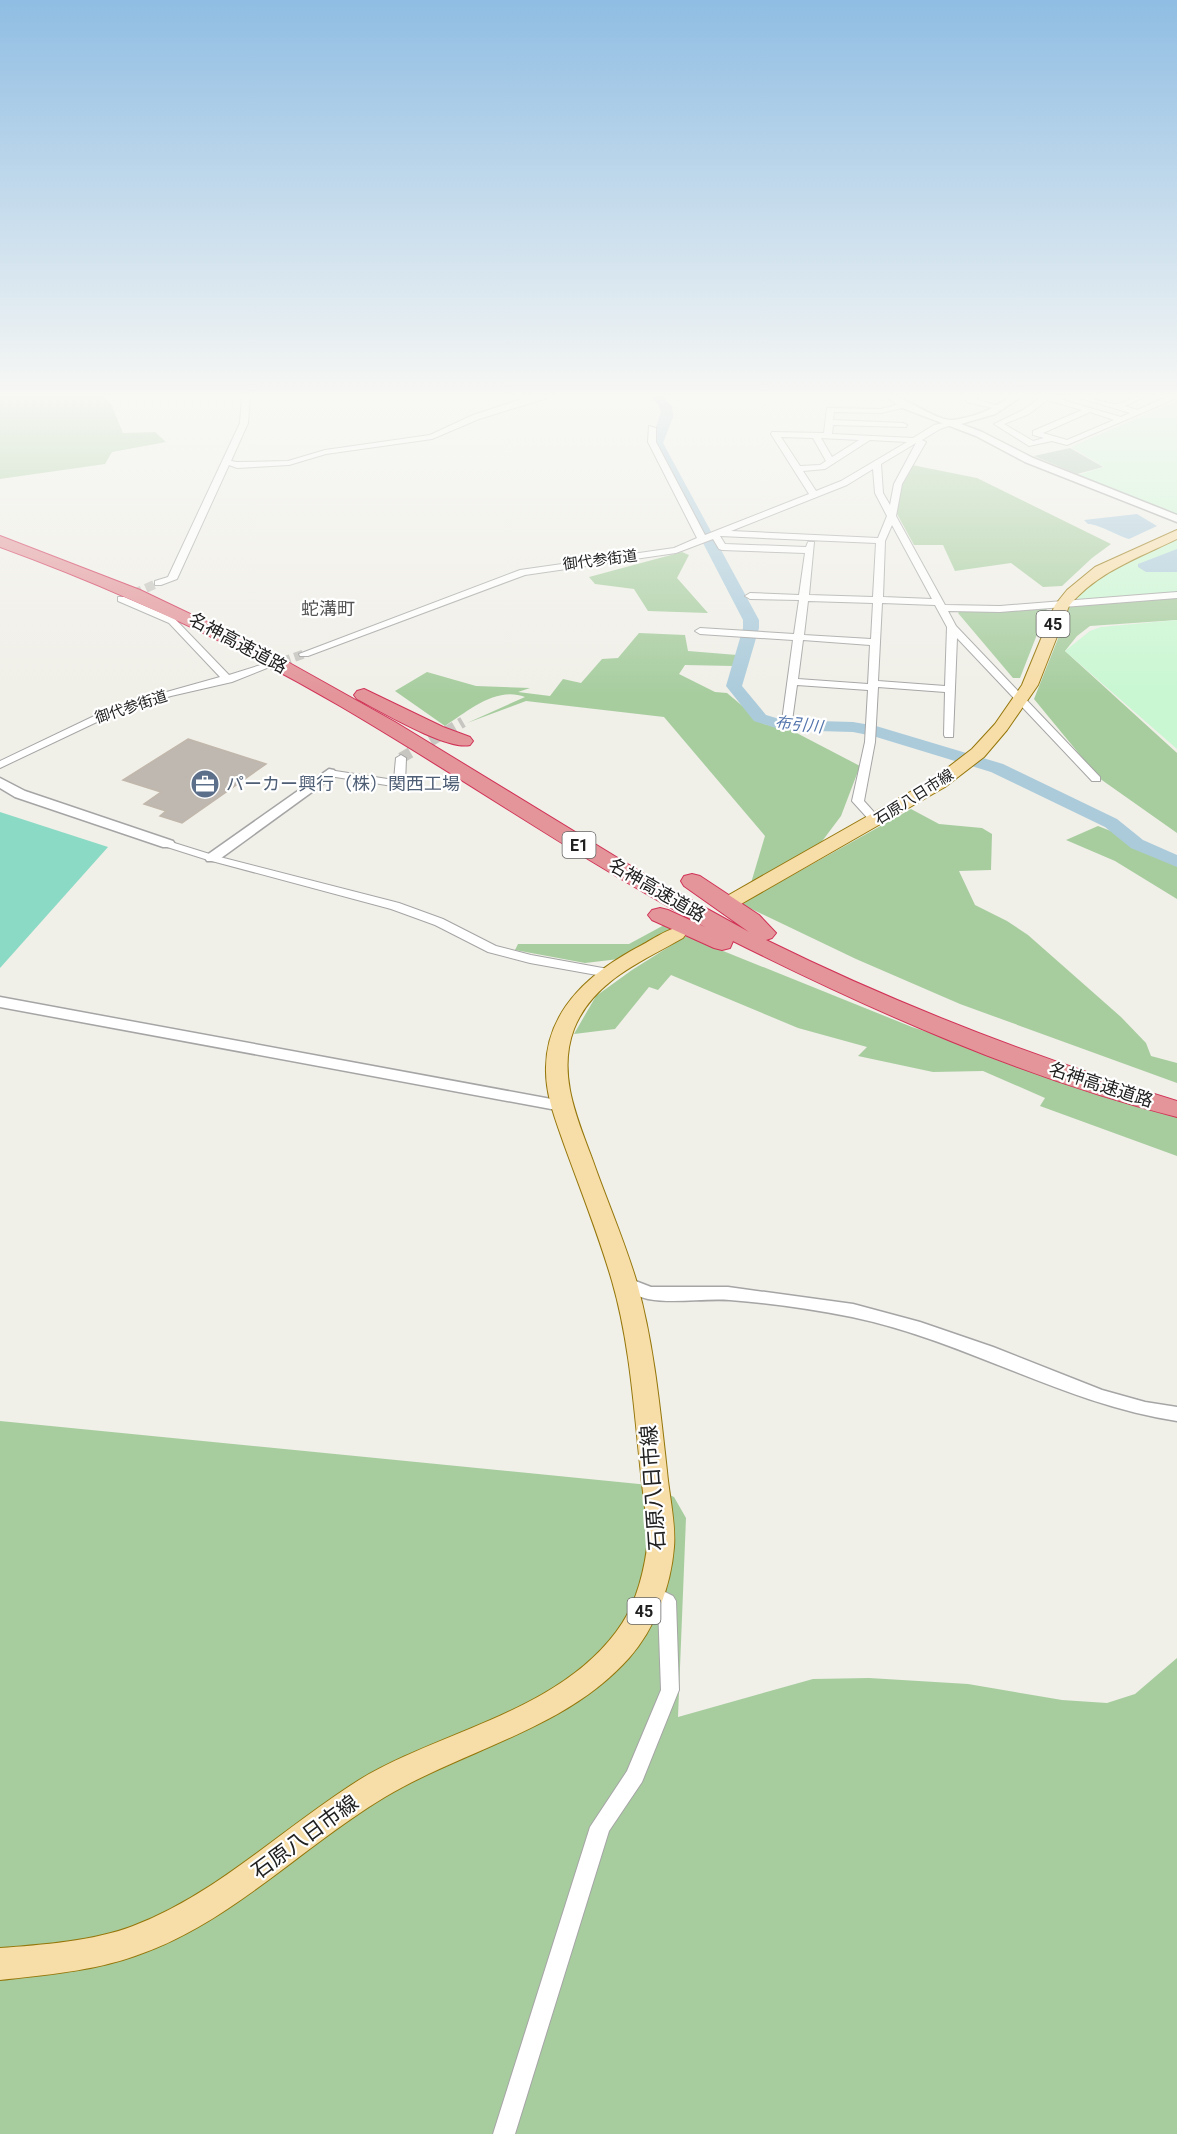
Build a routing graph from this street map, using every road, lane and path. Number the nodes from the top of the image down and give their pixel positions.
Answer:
1 (211, 495) edge
2 (683, 495) edge
3 (814, 495) edge
4 (880, 495) edge
5 (896, 495) edge
6 (1116, 495) edge
7 (892, 515) junction
8 (1177, 519) edge
9 (0, 532) edge
10 (1177, 534) edge
11 (708, 536) junction
12 (812, 539) junction
13 (0, 541) edge
14 (881, 541) junction
15 (810, 550) junction
16 (158, 583) tunnel mouth
17 (1177, 595) edge
18 (750, 596) dead end
19 (804, 597) junction
20 (120, 599) dead end
21 (879, 601) junction
22 (940, 605) junction
23 (1062, 605) junction
24 (952, 627) junction
25 (700, 631) dead end
26 (797, 638) junction
27 (875, 642) junction
28 (303, 659) junction
29 (267, 666) tunnel mouth
30 (228, 680) junction
31 (792, 682) junction
32 (873, 686) junction
33 (950, 689) junction
34 (1020, 699) junction
35 (349, 703) junction
36 (787, 722) dead end
37 (949, 735) dead end
38 (463, 741) dead end
39 (400, 758) dead end
40 (0, 765) edge
41 (329, 773) joint
42 (1096, 778) dead end
43 (0, 782) edge
44 (451, 788) dead end
45 (876, 820) junction
46 (168, 844) joint
47 (212, 858) junction
48 (692, 881) dead end
49 (734, 900) dead end
50 (668, 925) joint
51 (764, 933) junction
52 (608, 973) junction
53 (0, 1002) edge
54 (1081, 1079) junction
55 (1177, 1096) edge
56 (562, 1106) junction
57 (1177, 1109) edge
58 (625, 1283) junction
59 (1177, 1414) edge
60 (651, 1592) junction
61 (0, 1964) edge
62 (504, 2134) edge

1 - 16 street
2 - 11 street
3 - 11 street, 御代参街道
4 - 7 street
5 - 7 street
6 - 8 street
7 - 14 street
7 - 22 street
9 - 28 highway, 名神高速道路 / E1
10 - 23 main road, 石原八日市線 / 45
11 - 12 street
11 - 15 street
11 - 28 street, 御代参街道
12 - 14 street
12 - 15 street
13 - 35 highway, 名神高速道路 / E1
14 - 21 street
15 - 19 street
17 - 23 street
18 - 19 street
19 - 21 street
19 - 26 street
20 - 30 street
21 - 22 street
21 - 27 street
22 - 23 street
22 - 24 street
23 - 34 main road, 石原八日市線 / 45
24 - 33 street
24 - 34 street
25 - 26 street
26 - 27 street
26 - 31 street
27 - 32 street
28 - 38 highway
28 - 51 highway, 名神高速道路 / E1
29 - 30 street, 御代参街道
30 - 40 street, 御代参街道
31 - 32 street
31 - 36 street
32 - 33 street
32 - 45 street
33 - 37 street
34 - 42 street
34 - 45 main road, 石原八日市線 / 45
35 - 44 highway
35 - 54 highway, 名神高速道路 / E1
39 - 41 street
41 - 47 street
43 - 46 street
45 - 49 main road, 石原八日市線 / 45
46 - 47 street
47 - 52 street
48 - 51 highway
50 - 52 main road, 石原八日市線 / 45
50 - 54 highway
51 - 55 highway, 名神高速道路 / E1
52 - 56 main road, 石原八日市線 / 45
53 - 56 street
54 - 57 highway, 名神高速道路 / E1
56 - 58 main road, 石原八日市線 / 45
58 - 59 street
58 - 60 main road, 石原八日市線 / 45
60 - 61 main road, 石原八日市線 / 45
60 - 62 street

